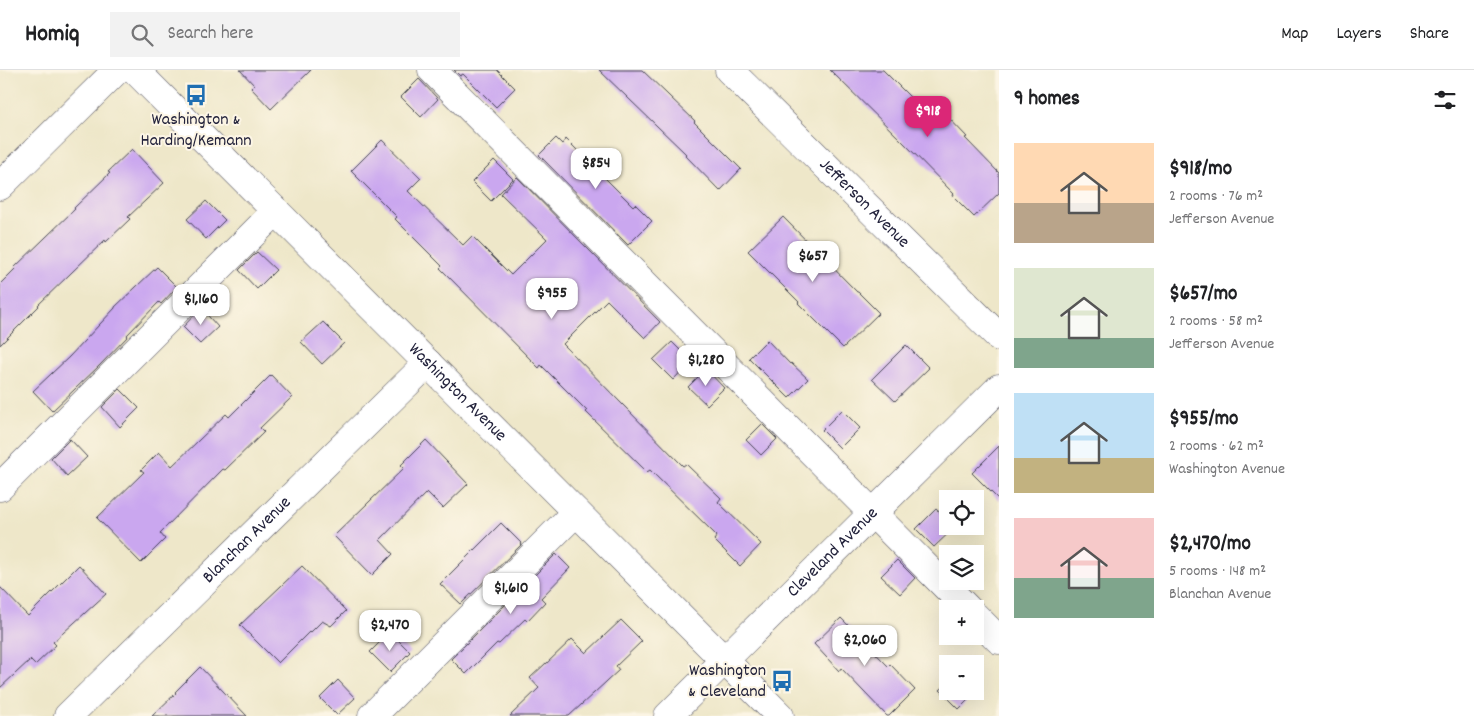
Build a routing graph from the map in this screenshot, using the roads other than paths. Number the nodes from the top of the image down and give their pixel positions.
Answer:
1 (117, 70) edge
2 (136, 70) edge
3 (432, 70) edge
4 (729, 70) edge
5 (0, 186) edge
6 (276, 211) junction
7 (999, 337) edge
8 (428, 363) junction
9 (999, 388) edge
10 (0, 487) edge
11 (576, 512) junction
12 (872, 514) junction
13 (959, 600) edge
14 (984, 625) edge
15 (999, 640) edge
16 (724, 660) junction
17 (68, 716) edge
18 (372, 716) edge
19 (668, 716) edge
20 (780, 716) edge

1 - 5 street
2 - 6 street, Washington Avenue
3 - 12 street
4 - 7 street, Jefferson Avenue
6 - 8 street, Washington Avenue
6 - 10 street
8 - 11 street, Washington Avenue
8 - 17 street, Blanchan Avenue
9 - 12 street, Cleveland Avenue
11 - 16 street, Washington Avenue
11 - 18 street
12 - 13 street
12 - 16 street, Cleveland Avenue
14 - 15 street
16 - 19 street, Cleveland Avenue
16 - 20 street, Washington Avenue

